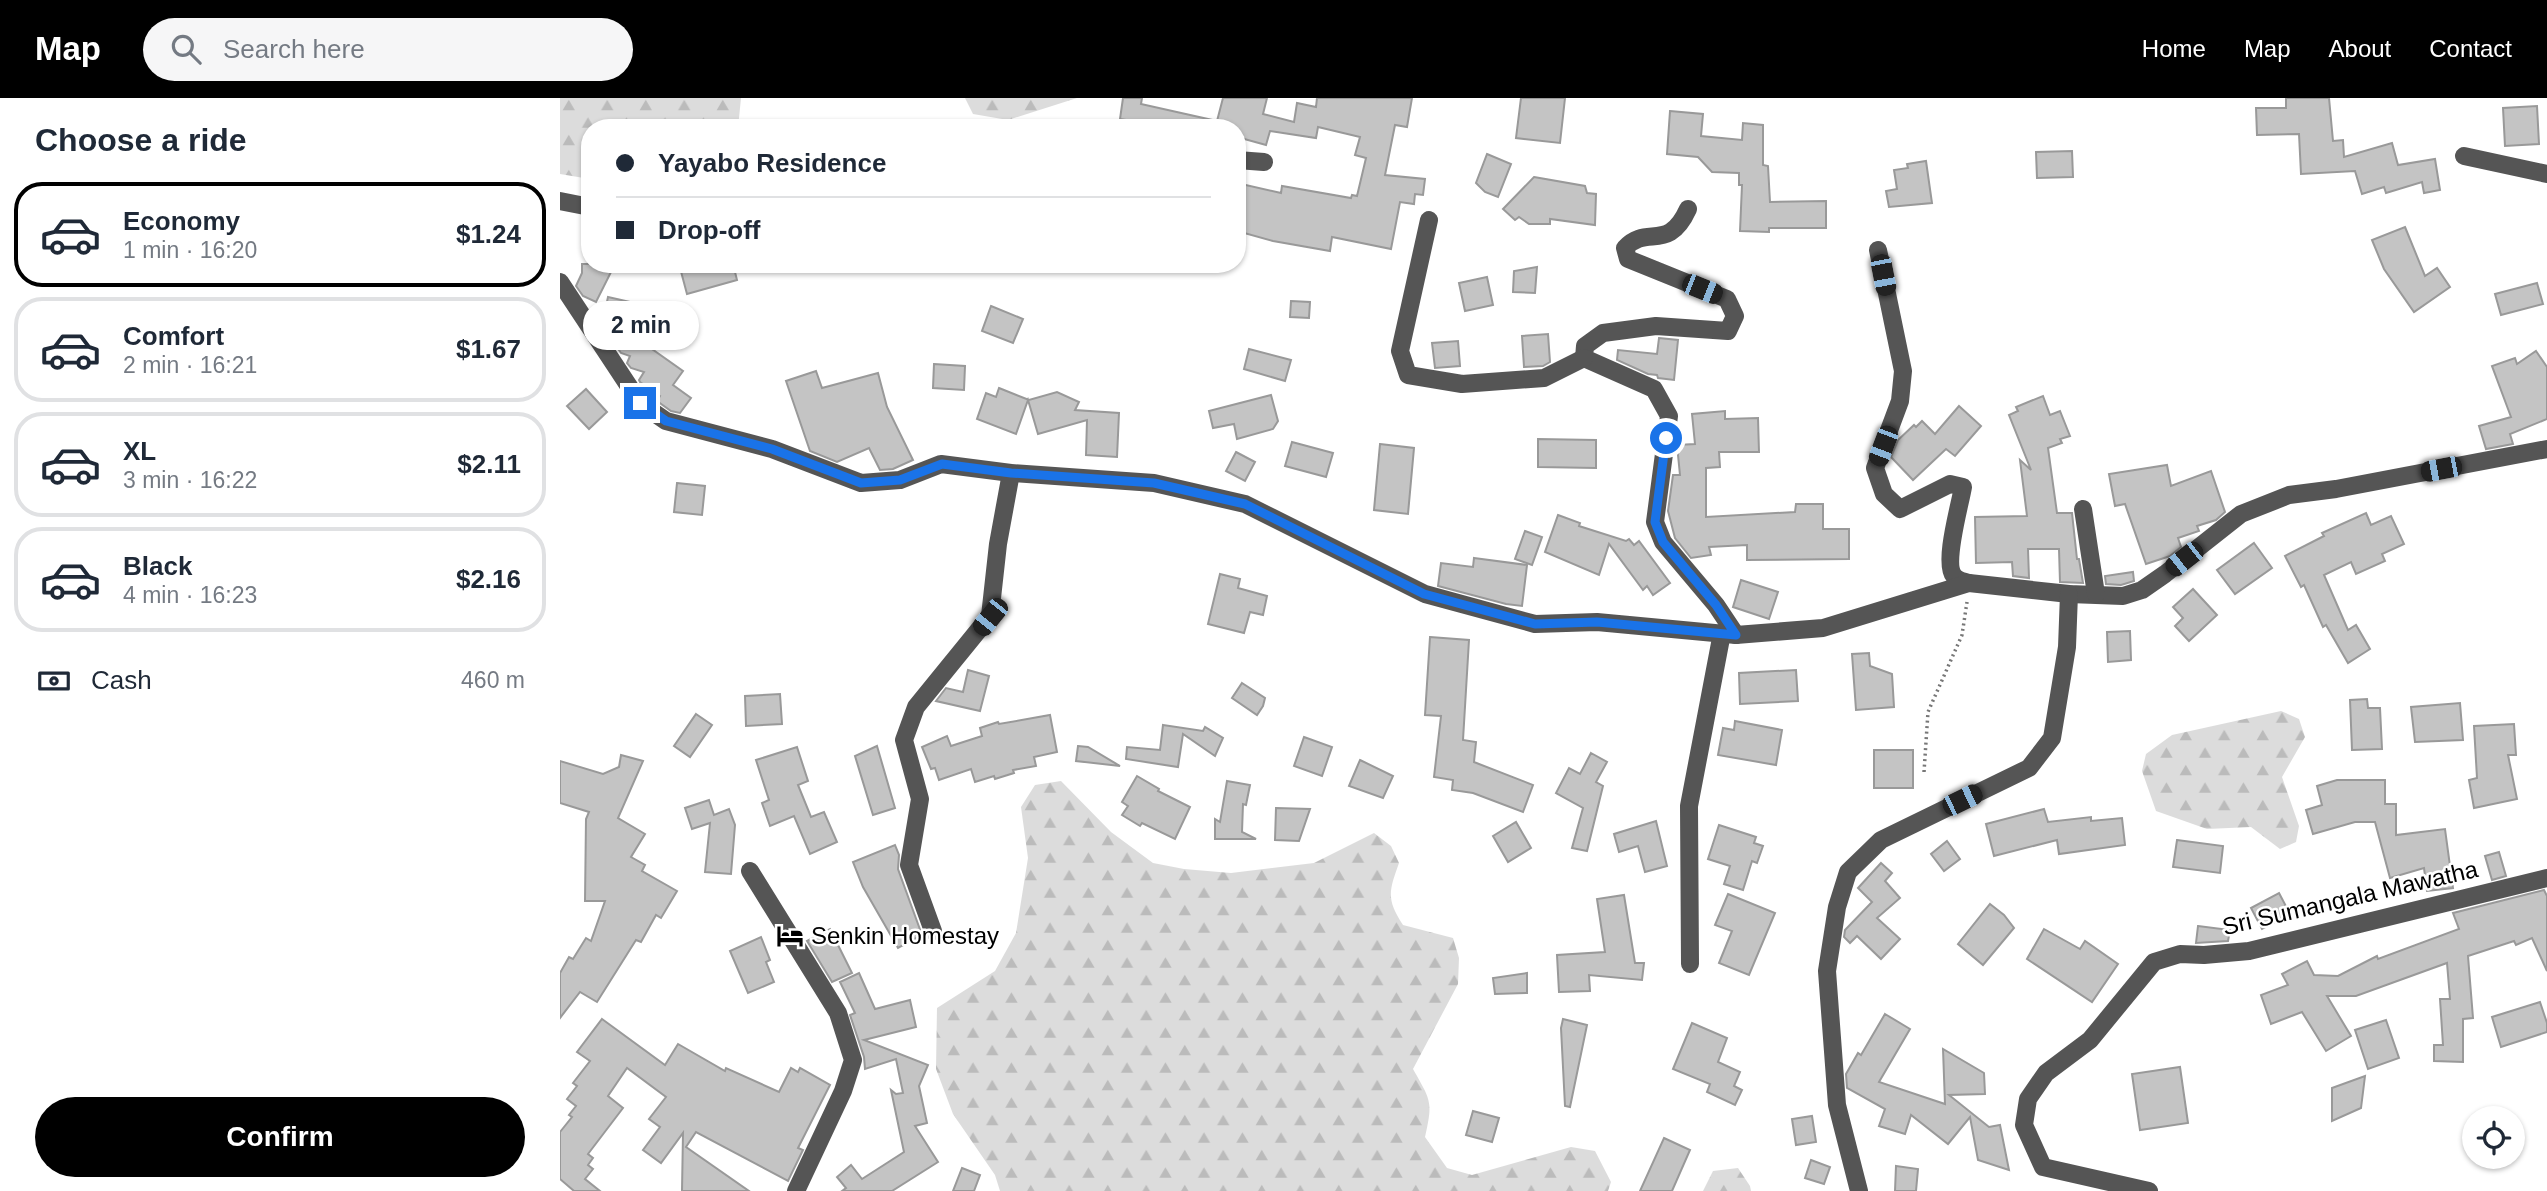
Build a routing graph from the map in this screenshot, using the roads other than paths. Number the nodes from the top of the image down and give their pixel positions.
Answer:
1 (2464, 156) dead end
2 (1246, 161) edge
3 (1264, 162) dead end
4 (2547, 174) edge
5 (560, 201) edge
6 (581, 205) edge
7 (1688, 209) dead end
8 (1429, 220) dead end
9 (1878, 250) dead end
10 (560, 282) edge
11 (1584, 358) junction
12 (2547, 449) edge
13 (1011, 473) junction
14 (2082, 509) dead end
15 (1969, 583) junction
16 (2069, 594) junction
17 (2096, 594) junction
18 (1729, 634) junction
19 (750, 871) dead end
20 (2547, 878) edge
21 (933, 931) dead end
22 (1690, 964) dead end
23 (796, 1191) edge
24 (1859, 1191) edge
25 (2149, 1191) edge

1 - 4 street
2 - 3 street
5 - 6 street
7 - 11 street
8 - 11 street
9 - 15 street
10 - 13 street
11 - 18 street
12 - 17 street
13 - 18 street
13 - 21 street
14 - 17 street
15 - 16 street
15 - 18 street
16 - 17 street
16 - 24 street
18 - 22 street
19 - 23 street
20 - 25 street, Sri Sumangala Mawatha

